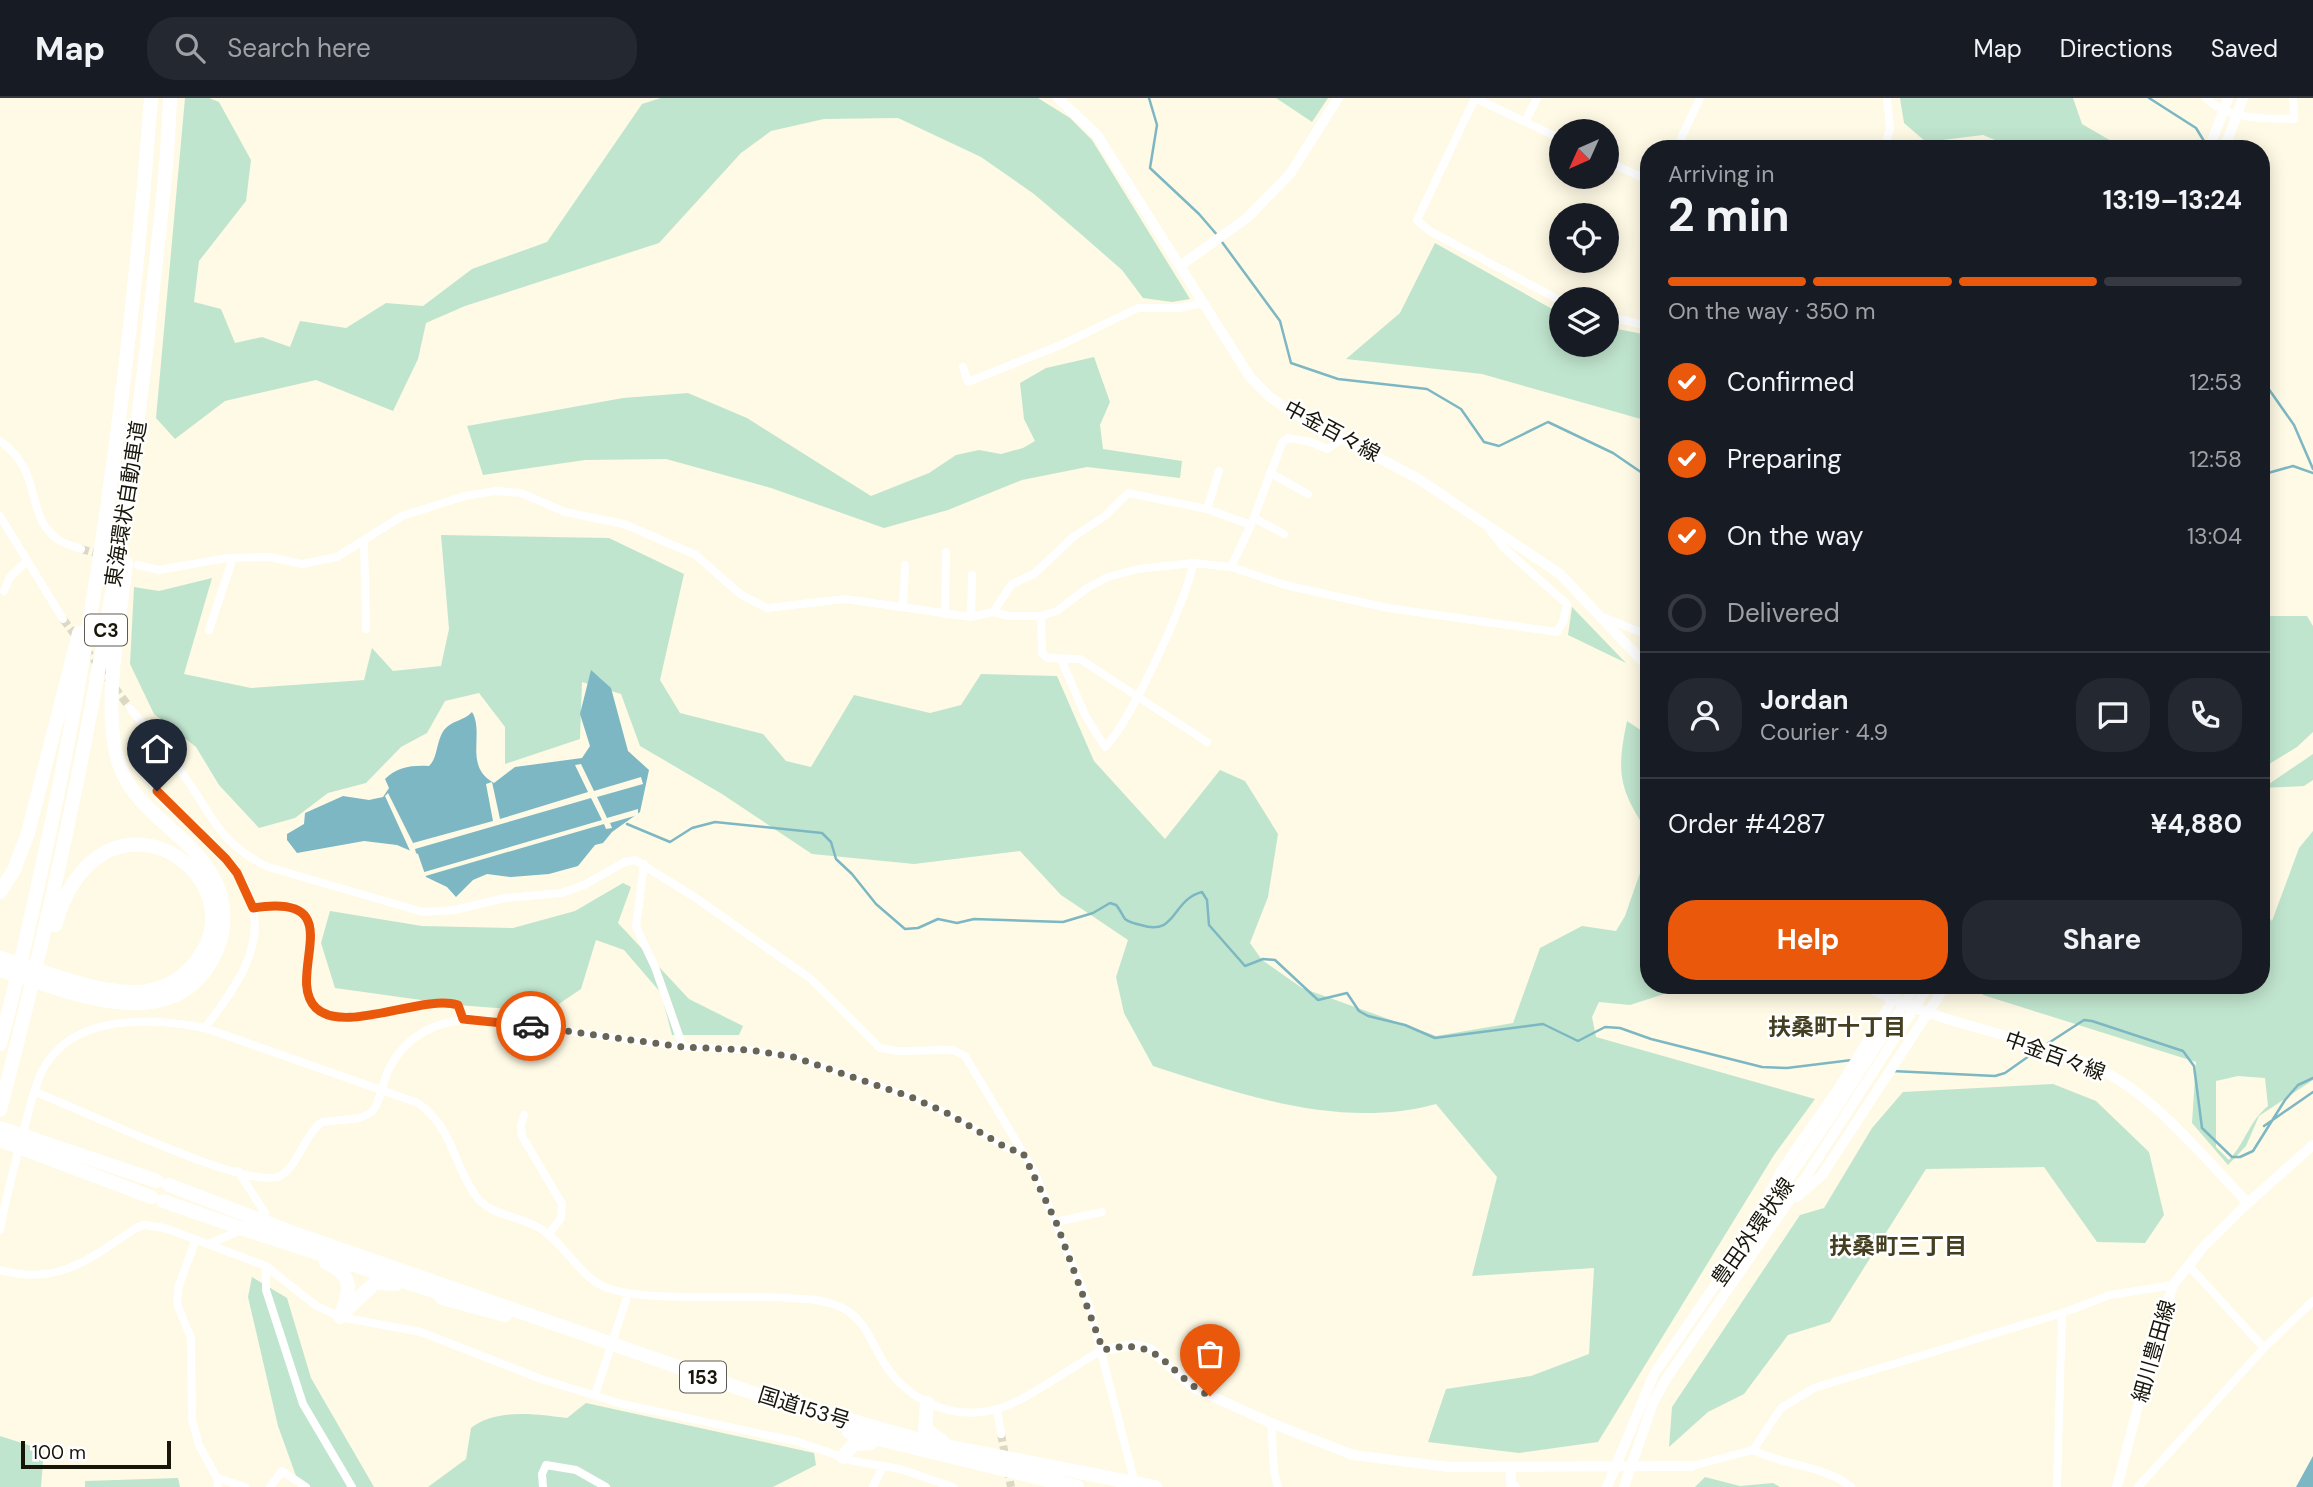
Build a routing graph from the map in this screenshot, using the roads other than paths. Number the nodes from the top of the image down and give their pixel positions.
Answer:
1 (151, 98) edge
2 (170, 98) edge
3 (1058, 98) edge
4 (1338, 98) edge
5 (1537, 98) edge
6 (1700, 98) edge
7 (1887, 98) edge
8 (2206, 98) edge
9 (2228, 98) edge
10 (2244, 98) edge
11 (2293, 98) edge
12 (1525, 122) junction
13 (1549, 133) edge
14 (1680, 140) edge
15 (1887, 140) edge
16 (2212, 140) edge
17 (2228, 140) edge
18 (1619, 167) edge
19 (1640, 176) edge
20 (1180, 265) junction
21 (1549, 295) edge
22 (1203, 303) junction
23 (1619, 319) edge
24 (1640, 324) edge
25 (963, 367) dead end
26 (120, 419) junction
27 (138, 422) junction
28 (1345, 437) junction
29 (0, 441) edge
30 (1219, 471) dead end
31 (1270, 473) junction
32 (1308, 494) dead end
33 (1207, 509) junction
34 (0, 516) edge
35 (1252, 521) junction
36 (1486, 524) junction
37 (1284, 534) dead end
38 (364, 540) junction
39 (81, 549) tunnel mouth
40 (946, 552) dead end
41 (233, 558) junction
42 (27, 561) junction
43 (1194, 562) junction
44 (138, 565) dead end
45 (905, 565) dead end
46 (1231, 567) junction
47 (972, 575) dead end
48 (4, 591) dead end
49 (903, 607) junction
50 (993, 612) junction
51 (945, 614) junction
52 (1041, 616) junction
53 (971, 617) junction
54 (1605, 618) junction
55 (63, 619) tunnel mouth
56 (366, 629) dead end
57 (209, 630) dead end
58 (1640, 632) edge
59 (1640, 658) edge
60 (1061, 659) junction
61 (1136, 697) junction
62 (130, 708) tunnel mouth
63 (1207, 741) dead end
64 (165, 752) junction
65 (645, 864) junction
66 (0, 892) edge
67 (253, 908) junction
68 (0, 962) edge
69 (57, 981) junction
70 (1881, 994) edge
71 (1897, 994) edge
72 (1910, 994) edge
73 (1924, 994) edge
74 (1941, 994) edge
75 (1893, 1000) junction
76 (1929, 1013) junction
77 (463, 1019) junction
78 (205, 1028) junction
79 (0, 1044) edge
80 (682, 1047) junction
81 (381, 1088) junction
82 (35, 1092) junction
83 (0, 1110) edge
84 (524, 1115) dead end
85 (0, 1126) edge
86 (0, 1140) edge
87 (30, 1144) junction
88 (2313, 1145) edge
89 (1023, 1153) junction
90 (238, 1171) junction
91 (2248, 1203) junction
92 (1783, 1208) junction
93 (1102, 1212) dead end
94 (264, 1222) junction
95 (1056, 1222) junction
96 (244, 1228) junction
97 (0, 1230) edge
98 (549, 1234) junction
99 (196, 1239) junction
100 (209, 1244) junction
101 (1738, 1253) junction
102 (266, 1266) junction
103 (2189, 1266) junction
104 (0, 1270) edge
105 (2173, 1285) junction
106 (628, 1294) junction
107 (2313, 1301) edge
108 (2062, 1313) junction
109 (505, 1315) junction
110 (340, 1317) junction
111 (2264, 1348) junction
112 (1103, 1350) junction
113 (594, 1395) junction
114 (927, 1403) junction
115 (997, 1409) junction
116 (1271, 1423) junction
117 (856, 1424) junction
118 (1001, 1434) tunnel mouth
119 (914, 1450) junction
120 (1753, 1450) junction
121 (843, 1457) junction
122 (1000, 1457) junction
123 (883, 1466) junction
124 (1692, 1466) joint
125 (1511, 1469) junction
126 (217, 1482) edge
127 (1278, 1485) edge
128 (245, 1487) edge
129 (270, 1487) edge
130 (306, 1487) edge
131 (352, 1487) edge
132 (543, 1487) edge
133 (606, 1487) edge
134 (873, 1487) edge
135 (953, 1487) edge
136 (1077, 1487) edge
137 (1136, 1487) edge
138 (1155, 1487) edge
139 (1515, 1487) edge
140 (1606, 1487) edge
141 (1624, 1487) edge
142 (1851, 1487) edge
143 (2057, 1487) edge
144 (2117, 1487) edge
145 (2138, 1487) edge

1 - 26 highway, 東海環状自動車道 / C3
2 - 27 highway, 東海環状自動車道 / C3
3 - 20 street, 中金百々線
4 - 20 street
5 - 12 street
6 - 14 street
7 - 15 street
8 - 11 street
9 - 16 street
10 - 17 street
12 - 13 street
12 - 21 street
18 - 19 street
20 - 22 street, 中金百々線
22 - 25 street
22 - 28 street, 中金百々線
23 - 24 street
26 - 66 highway
26 - 79 highway, 東海環状自動車道 / C3
27 - 69 highway
27 - 83 highway, 東海環状自動車道 / C3
28 - 31 street
28 - 36 street, 中金百々線
29 - 39 street
30 - 33 street
31 - 32 street
31 - 35 street
33 - 35 street
33 - 50 street
34 - 42 street
35 - 37 street
35 - 46 street
36 - 46 street
36 - 54 street, 中金百々線
38 - 41 street
38 - 49 street
38 - 56 street
40 - 51 street
41 - 44 street
41 - 57 street
42 - 48 street
42 - 55 street
43 - 46 street
43 - 52 street
43 - 61 street
45 - 49 street
47 - 53 street
49 - 51 street
50 - 52 street
50 - 53 street
51 - 53 street
52 - 60 street
54 - 58 street
54 - 59 street, 中金百々線
60 - 61 street
60 - 61 street
61 - 63 street
62 - 64 street
64 - 65 street
64 - 67 street
65 - 80 street
65 - 89 street
67 - 77 street
67 - 78 street
68 - 69 highway
69 - 85 highway
70 - 75 street, 中金百々線
71 - 75 street
72 - 101 street, 豊田外環状線
73 - 92 street, 豊田外環状線
74 - 76 street
75 - 76 street, 中金百々線
75 - 101 street
76 - 91 street, 中金百々線
76 - 92 street
77 - 80 street
77 - 81 street
78 - 81 street
78 - 82 street
80 - 89 street
81 - 90 street
81 - 98 street
82 - 90 street
82 - 97 street
84 - 98 street
85 - 87 highway
86 - 87 highway
87 - 94 highway, 国道153号
87 - 96 highway
88 - 91 street, 細川豊田線
89 - 95 street
90 - 94 street
91 - 103 street, 細川豊田線
92 - 141 street, 豊田外環状線
93 - 95 street
94 - 117 highway, 国道153号 / 153
95 - 112 street
96 - 100 street
96 - 109 highway, 国道153号 / 153
96 - 110 highway
98 - 106 street
99 - 100 street
99 - 104 street
99 - 126 street
100 - 102 street
101 - 140 street, 豊田外環状線
102 - 110 street
102 - 131 street
103 - 105 street, 細川豊田線
103 - 111 street
105 - 108 street
105 - 144 street, 細川豊田線
106 - 113 street
106 - 114 street
107 - 111 street
108 - 120 street
108 - 143 street
109 - 110 highway, 153
109 - 119 highway, 国道153号 / 153
110 - 113 street
111 - 145 street
112 - 115 street
112 - 116 street
112 - 137 street
113 - 121 street
114 - 115 street
114 - 117 highway
114 - 122 highway
115 - 118 street
116 - 125 street
116 - 127 street
117 - 122 highway, 国道153号 / 153
119 - 121 highway, 153
119 - 136 highway, 国道153号 / 153
120 - 124 street
120 - 142 street
121 - 123 street
122 - 138 highway, 国道153号 / 153
123 - 134 street
123 - 135 street
124 - 125 street
125 - 139 street
126 - 128 street
129 - 130 street
132 - 133 street

